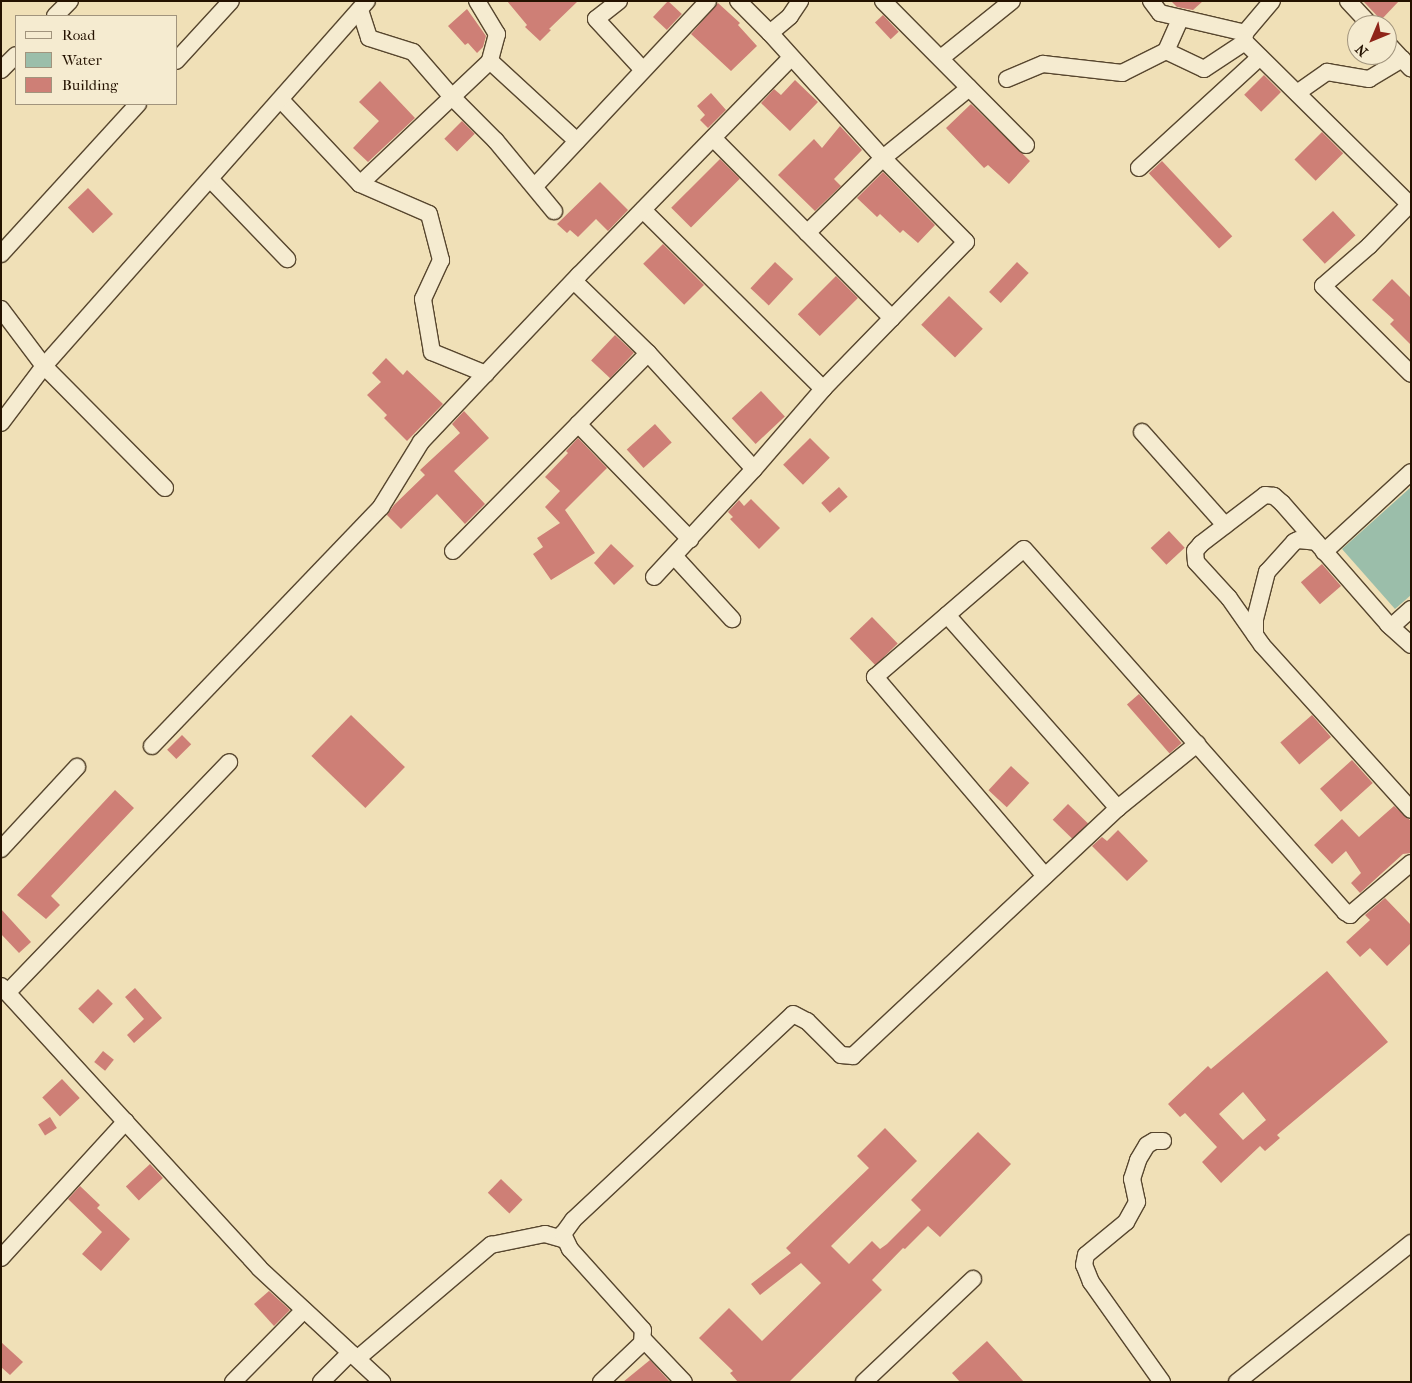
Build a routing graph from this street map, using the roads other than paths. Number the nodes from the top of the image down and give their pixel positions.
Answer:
1 (70, 1) edge
2 (231, 1) edge
3 (477, 1) edge
4 (619, 1) edge
5 (708, 1) edge
6 (738, 1) edge
7 (800, 1) edge
8 (884, 1) edge
9 (1012, 1) edge
10 (1151, 1) edge
11 (1272, 1) edge
12 (1348, 1) edge
13 (364, 5) edge
14 (56, 15) edge
15 (1361, 15) edge
16 (1181, 18) junction
17 (770, 33) junction
18 (1246, 37) junction
19 (1166, 51) junction
20 (1397, 54) edge
21 (15, 55) edge
22 (1260, 57) junction
23 (790, 58) junction
24 (941, 58) junction
25 (178, 59) edge
26 (490, 61) junction
27 (1406, 64) edge
28 (1, 70) edge
29 (643, 70) junction
30 (1007, 80) dead end
31 (969, 88) junction
32 (1297, 93) junction
33 (452, 97) junction
34 (281, 100) junction
35 (137, 105) edge
36 (712, 138) junction
37 (577, 141) junction
38 (1026, 145) dead end
39 (883, 158) junction
40 (1139, 168) dead end
41 (211, 180) junction
42 (360, 184) junction
43 (535, 186) junction
44 (1410, 204) edge
45 (643, 210) junction
46 (554, 211) dead end
47 (807, 233) junction
48 (1, 254) edge
49 (287, 259) dead end
50 (574, 281) junction
51 (1, 309) edge
52 (892, 318) junction
53 (648, 353) junction
54 (44, 366) junction
55 (486, 374) junction
56 (1411, 374) edge
57 (823, 389) junction
58 (1, 423) edge
59 (578, 424) junction
60 (1142, 432) dead end
61 (754, 469) junction
62 (1411, 472) edge
63 (165, 488) dead end
64 (1225, 525) junction
65 (690, 539) junction
66 (1320, 547) junction
67 (453, 551) dead end
68 (674, 556) junction
69 (654, 578) dead end
70 (1411, 610) edge
71 (947, 615) junction
72 (732, 619) dead end
73 (1391, 627) junction
74 (1255, 635) junction
75 (1411, 645) edge
76 (1197, 744) junction
77 (152, 746) dead end
78 (229, 762) dead end
79 (77, 767) dead end
80 (1118, 808) junction
81 (1411, 810) edge
82 (1, 849) edge
83 (1408, 871) edge
84 (1045, 876) junction
85 (4, 989) edge
86 (126, 1121) junction
87 (1163, 1141) dead end
88 (563, 1234) junction
89 (1411, 1243) edge
90 (1, 1258) edge
91 (973, 1279) dead end
92 (304, 1310) junction
93 (643, 1339) junction
94 (350, 1353) junction
95 (233, 1382) edge
96 (321, 1382) edge
97 (382, 1382) edge
98 (601, 1382) edge
99 (684, 1382) edge
100 (864, 1382) edge
101 (1162, 1382) edge
102 (1237, 1382) edge

1 - 14 street
2 - 25 street
3 - 26 street
4 - 29 street
5 - 29 street
6 - 17 street
7 - 17 street
8 - 24 street
9 - 24 street
10 - 16 street
11 - 18 street
12 - 15 street
13 - 33 street
13 - 34 street
16 - 18 street
16 - 19 street
17 - 23 street
18 - 19 street
18 - 22 street
19 - 30 street
20 - 27 street
21 - 28 street
22 - 32 street
22 - 40 street
23 - 36 street
23 - 39 street
24 - 31 street
26 - 33 street
26 - 37 street
27 - 32 street
29 - 37 street
31 - 38 street
31 - 39 street
32 - 44 street
33 - 42 street
33 - 43 street
34 - 41 street
34 - 42 street
35 - 48 street
36 - 45 street
36 - 47 street
37 - 43 street
39 - 47 street
39 - 52 street
41 - 49 street
41 - 54 street
42 - 55 street
43 - 46 street
44 - 56 street
45 - 50 street
45 - 57 street
47 - 52 street
50 - 53 street
50 - 55 street
51 - 54 street
52 - 57 street
53 - 59 street
53 - 61 street
54 - 58 street
54 - 63 street
55 - 77 street
57 - 61 street
59 - 65 street
59 - 67 street
60 - 64 street
61 - 65 street
62 - 66 street
64 - 66 street
64 - 74 street
65 - 68 street
66 - 73 street
66 - 74 street
68 - 69 street
68 - 72 street
70 - 73 street
71 - 76 street
71 - 80 street
71 - 84 street
73 - 75 street
74 - 81 street
76 - 80 street
76 - 83 street
78 - 85 street
79 - 82 street
80 - 84 street
84 - 88 street
85 - 86 street
86 - 90 street
86 - 92 street
87 - 101 street
88 - 93 street
88 - 94 street
89 - 102 street
91 - 100 street
92 - 94 street
92 - 95 street
93 - 98 street
93 - 99 street
94 - 96 street
94 - 97 street

